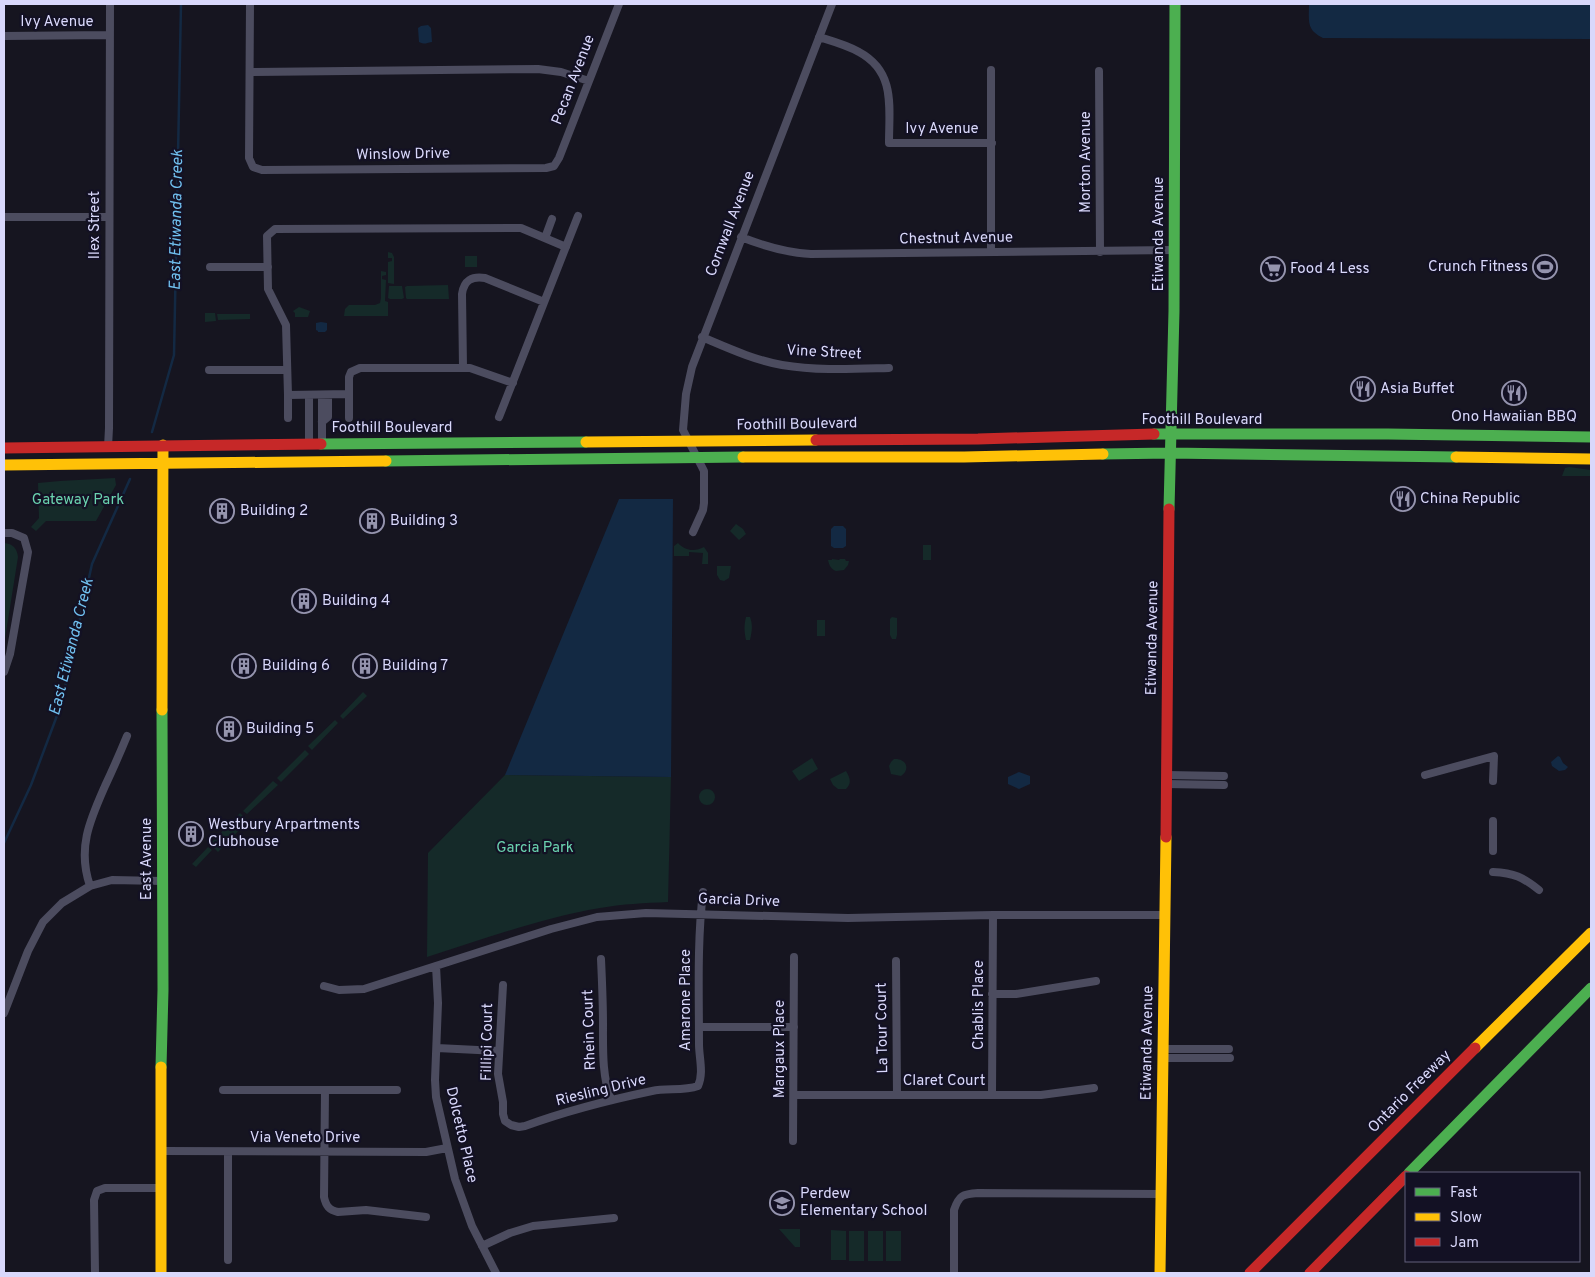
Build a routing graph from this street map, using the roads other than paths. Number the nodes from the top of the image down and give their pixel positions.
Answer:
1 (110, 4) edge
2 (250, 4) edge
3 (619, 4) edge
4 (832, 4) edge
5 (1175, 4) edge
6 (110, 35) junction
7 (4, 36) edge
8 (819, 37) junction
9 (991, 70) dead end
10 (1099, 71) dead end
11 (250, 72) junction
12 (589, 81) junction
13 (992, 143) junction
14 (554, 166) joint
15 (578, 216) dead end
16 (4, 217) edge
17 (109, 217) junction
18 (552, 219) dead end
19 (741, 237) junction
20 (545, 238) junction
21 (566, 247) junction
22 (1174, 250) junction
23 (991, 252) junction
24 (1100, 252) junction
25 (210, 267) dead end
26 (268, 267) junction
27 (544, 302) junction
28 (702, 337) junction
29 (463, 367) junction
30 (889, 368) dead end
31 (209, 370) dead end
32 (287, 370) junction
33 (513, 383) junction
34 (349, 394) junction
35 (288, 395) junction
36 (309, 395) junction
37 (325, 395) junction
38 (499, 417) dead end
39 (288, 418) dead end
40 (349, 418) dead end
41 (1170, 434) junction
42 (1591, 437) edge
43 (689, 441) junction
44 (309, 444) junction
45 (322, 444) junction
46 (163, 446) junction
47 (108, 447) junction
48 (4, 448) edge
49 (1170, 453) junction
50 (698, 457) junction
51 (1591, 459) edge
52 (163, 463) junction
53 (4, 465) edge
54 (693, 532) dead end
55 (4, 533) edge
56 (4, 672) edge
57 (128, 736) dead end
58 (1425, 775) dead end
59 (1224, 776) dead end
60 (1166, 780) junction
61 (1493, 781) dead end
62 (1224, 785) dead end
63 (1493, 821) dead end
64 (1493, 851) dead end
65 (1493, 872) dead end
66 (162, 881) junction
67 (90, 886) junction
68 (1539, 890) dead end
69 (702, 892) dead end
70 (700, 914) junction
71 (993, 915) junction
72 (1165, 915) junction
73 (1591, 932) edge
74 (794, 957) dead end
75 (601, 959) dead end
76 (896, 960) dead end
77 (436, 966) junction
78 (1096, 981) dead end
79 (503, 985) dead end
80 (324, 986) dead end
81 (1591, 988) edge
82 (992, 994) junction
83 (4, 1013) edge
84 (699, 1027) junction
85 (794, 1027) junction
86 (437, 1048) junction
87 (1229, 1049) dead end
88 (498, 1051) junction
89 (1163, 1053) junction
90 (1230, 1058) dead end
91 (698, 1086) joint
92 (1094, 1088) dead end
93 (223, 1090) dead end
94 (325, 1090) junction
95 (397, 1090) dead end
96 (794, 1095) junction
97 (897, 1095) junction
98 (992, 1095) junction
99 (611, 1100) junction
100 (511, 1125) joint
101 (793, 1141) dead end
102 (447, 1148) junction
103 (162, 1151) junction
104 (228, 1152) junction
105 (324, 1152) junction
106 (1410, 1172) edge
107 (1405, 1177) edge
108 (161, 1188) junction
109 (1161, 1194) junction
110 (426, 1218) dead end
111 (614, 1218) dead end
112 (482, 1246) junction
113 (228, 1260) dead end
114 (95, 1273) edge
115 (161, 1273) edge
116 (496, 1273) edge
117 (954, 1273) edge
118 (1160, 1273) edge
119 (1250, 1273) edge
120 (1310, 1273) edge

1 - 6 street, Ilex Street
2 - 11 street
3 - 12 street, Pecan Avenue
4 - 8 street, Cornwall Avenue
5 - 22 main road, Etiwanda Avenue
6 - 7 street, Ivy Avenue
6 - 17 street, Ilex Street
8 - 13 street, Ivy Avenue
8 - 19 street, Cornwall Avenue
9 - 13 street
10 - 24 street, Morton Avenue
11 - 12 street
11 - 14 street, Winslow Drive
12 - 14 street, Pecan Avenue
13 - 23 street
15 - 21 street
16 - 17 street
17 - 47 street, Ilex Street
18 - 20 street
19 - 23 street, Chestnut Avenue
19 - 28 street, Cornwall Avenue
20 - 21 street
20 - 26 street
21 - 27 street
22 - 24 street, Chestnut Avenue
22 - 41 main road, Etiwanda Avenue
23 - 24 street, Chestnut Avenue
25 - 26 street
26 - 32 street
27 - 29 street
27 - 33 street
28 - 30 street, Vine Street
28 - 43 street, Cornwall Avenue
29 - 33 street
29 - 34 street
31 - 32 street
32 - 35 street
33 - 38 street
34 - 37 street
34 - 40 street
35 - 36 street
35 - 39 street
36 - 37 street
36 - 44 street
37 - 45 street
41 - 42 main road, Foothill Boulevard
41 - 43 main road, Foothill Boulevard
41 - 49 main road, Etiwanda Avenue
43 - 45 main road, Foothill Boulevard
43 - 50 street, Cornwall Avenue
44 - 45 main road, Foothill Boulevard
44 - 46 main road, Foothill Boulevard
46 - 47 main road, Foothill Boulevard
46 - 52 main road, East Avenue
47 - 48 main road, Foothill Boulevard
49 - 50 main road, Foothill Boulevard
49 - 51 main road, Foothill Boulevard
49 - 60 main road, Etiwanda Avenue
50 - 52 main road, Foothill Boulevard
50 - 54 street, Cornwall Avenue
52 - 53 main road, Foothill Boulevard
52 - 66 main road, East Avenue
55 - 56 street
57 - 67 street
58 - 61 street
59 - 60 street
60 - 62 street
60 - 72 main road, Etiwanda Avenue
63 - 64 street
65 - 68 street
66 - 67 street
66 - 103 main road, East Avenue
67 - 83 street
69 - 70 street, Amarone Place
70 - 71 street, Garcia Drive
70 - 77 street, Garcia Drive
70 - 84 street, Amarone Place
71 - 72 street, Garcia Drive
71 - 82 street, Chablis Place
72 - 89 main road, Etiwanda Avenue
73 - 119 main road, Ontario Freeway
74 - 85 street, Margaux Place
75 - 99 street, Rhein Court
76 - 97 street, La Tour Court
77 - 80 street, Garcia Drive
77 - 86 street, Dolcetto Place
78 - 82 street
79 - 88 street, Fillipi Court
81 - 106 main road
82 - 98 street, Chablis Place
84 - 85 street
84 - 91 street, Amarone Place
85 - 96 street, Margaux Place
86 - 88 street
86 - 102 street, Dolcetto Place
87 - 89 street
88 - 100 street, Fillipi Court
89 - 90 street
89 - 109 main road, Etiwanda Avenue
91 - 99 street, Riesling Drive
92 - 98 street, Claret Court
93 - 94 street
94 - 95 street
94 - 105 street
96 - 97 street, Claret Court
96 - 101 street, Margaux Place
97 - 98 street, Claret Court
99 - 100 street, Riesling Drive
102 - 105 street, Via Veneto Drive
102 - 112 street, Dolcetto Place
103 - 104 street, Via Veneto Drive
103 - 108 main road, East Avenue
104 - 105 street, Via Veneto Drive
104 - 113 street
105 - 110 street
107 - 120 main road
108 - 114 street
108 - 115 main road, East Avenue
109 - 117 street
109 - 118 main road, Etiwanda Avenue
111 - 112 street
112 - 116 street, Dolcetto Place

